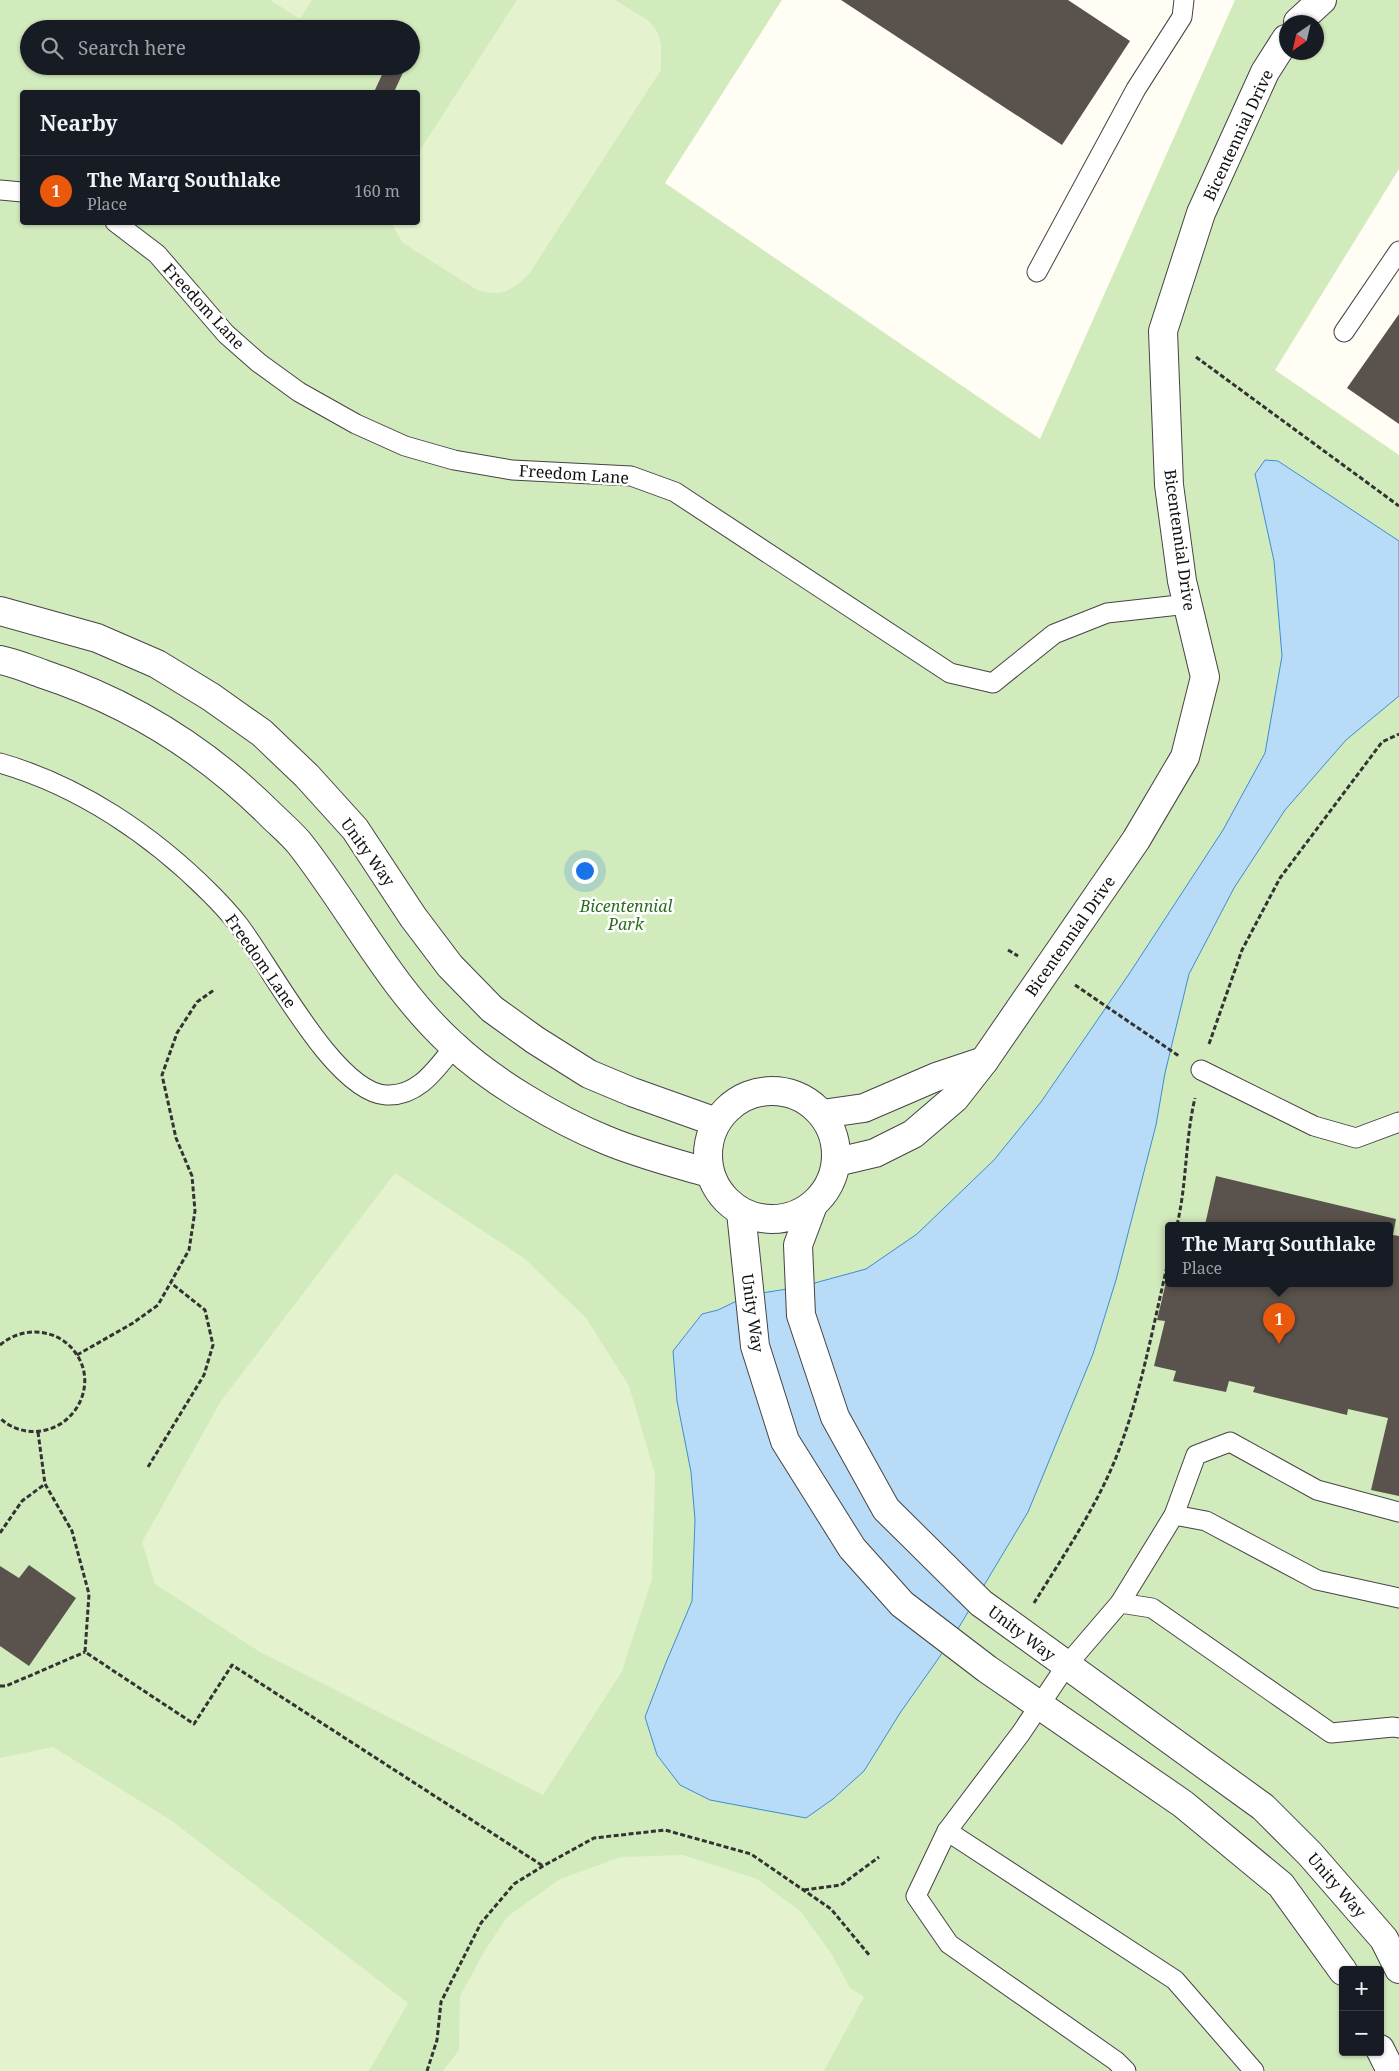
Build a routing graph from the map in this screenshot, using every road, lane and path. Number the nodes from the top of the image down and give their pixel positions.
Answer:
1 (1184, 0) edge
2 (1301, 0) edge
3 (1322, 0) edge
4 (1299, 15) edge
5 (1306, 15) edge
6 (1279, 50) edge
7 (0, 190) edge
8 (20, 192) edge
9 (119, 225) edge
10 (1399, 251) edge
11 (1038, 272) dead end
12 (1163, 331) junction
13 (1344, 332) dead end
14 (1399, 506) edge
15 (1188, 604) junction
16 (0, 610) edge
17 (0, 660) edge
18 (1399, 734) edge
19 (0, 763) edge
20 (1076, 986) dead end
21 (214, 990) dead end
22 (454, 1047) junction
23 (1176, 1053) dead end
24 (984, 1062) junction
25 (1201, 1070) junction
26 (822, 1114) junction
27 (716, 1122) junction
28 (1399, 1122) edge
29 (837, 1162) junction
30 (710, 1173) junction
31 (813, 1205) junction
32 (741, 1212) junction
33 (1178, 1222) edge
34 (1165, 1275) edge
35 (171, 1283) junction
36 (0, 1345) edge
37 (77, 1355) junction
38 (0, 1418) edge
39 (38, 1432) junction
40 (148, 1468) dead end
41 (45, 1484) junction
42 (1399, 1512) edge
43 (1174, 1515) junction
44 (0, 1533) edge
45 (1399, 1598) edge
46 (1120, 1603) junction
47 (1032, 1606) dead end
48 (85, 1652) junction
49 (1066, 1666) junction
50 (0, 1686) edge
51 (1040, 1706) junction
52 (1399, 1728) edge
53 (947, 1831) junction
54 (879, 1857) dead end
55 (543, 1866) junction
56 (804, 1891) junction
57 (870, 1956) dead end
58 (1339, 1966) edge
59 (1399, 1969) edge
60 (1384, 2056) edge
61 (427, 2071) edge
62 (1126, 2071) edge
63 (1254, 2071) edge
64 (1391, 2071) edge

1 - 11 lane
2 - 4 street
3 - 5 street
6 - 12 street, Bicentennial Drive
7 - 8 lane
9 - 15 lane, Freedom Lane
10 - 13 lane
12 - 14 path
12 - 15 street, Bicentennial Drive
15 - 24 street, Bicentennial Drive
16 - 27 street, Unity Way
17 - 22 street
18 - 25 path
19 - 22 lane, Freedom Lane
20 - 23 path
21 - 35 path
22 - 30 street
24 - 26 street
24 - 29 street, Bicentennial Drive
25 - 28 lane
25 - 33 path
26 - 27 street
26 - 29 street
27 - 30 street
29 - 31 street
30 - 32 street
31 - 32 street
31 - 49 street, Unity Way
32 - 51 street, Unity Way
34 - 47 path
35 - 37 path
35 - 40 path
36 - 37 path
37 - 39 path
38 - 39 path
39 - 41 path
41 - 44 path
41 - 48 path
42 - 43 lane
43 - 45 lane
43 - 46 lane
46 - 49 lane
46 - 52 lane
48 - 50 path
48 - 55 path
49 - 51 lane
49 - 59 street, Unity Way
51 - 53 lane
51 - 58 street, Unity Way
53 - 62 lane
53 - 63 lane
54 - 56 path
55 - 56 path
55 - 61 path
56 - 57 path
60 - 64 street

